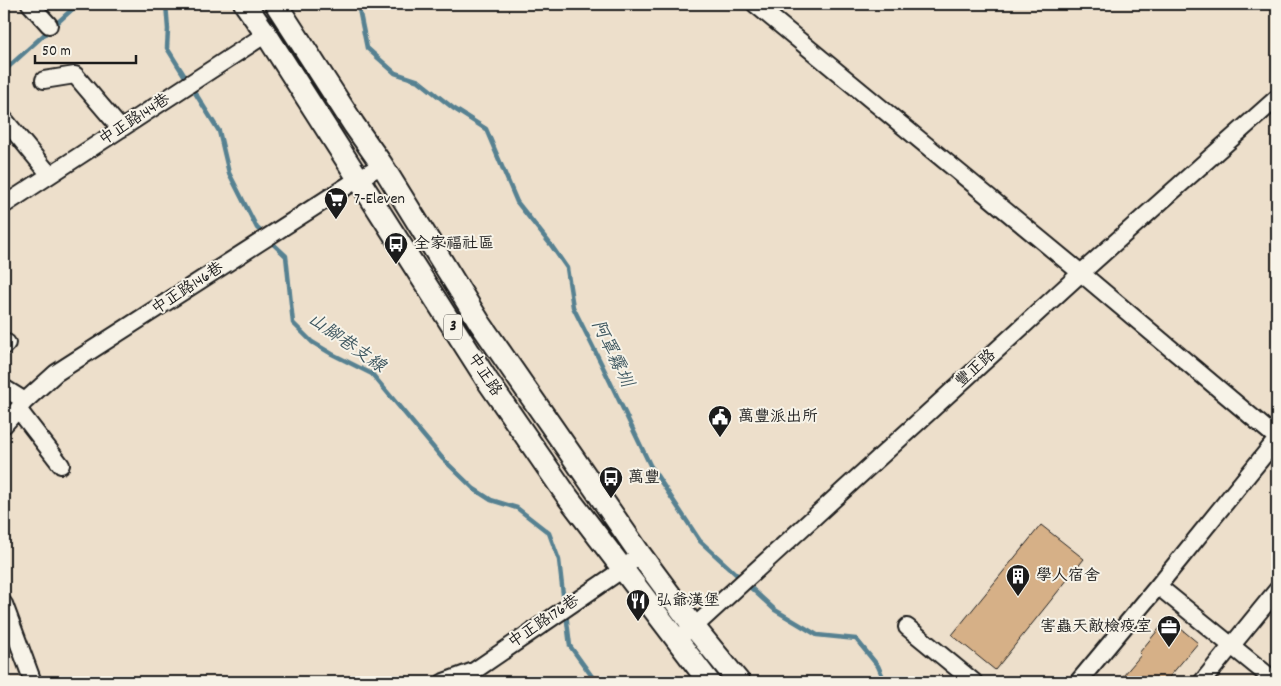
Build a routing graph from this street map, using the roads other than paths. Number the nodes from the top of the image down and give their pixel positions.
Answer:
1 (30, 4) edge
2 (245, 4) edge
3 (276, 4) edge
4 (755, 4) edge
5 (49, 25) dead end
6 (266, 34) junction
7 (44, 80) dead end
8 (1277, 98) edge
9 (4, 118) edge
10 (120, 129) junction
11 (382, 165) junction
12 (50, 174) junction
13 (358, 179) junction
14 (4, 205) edge
15 (1082, 273) junction
16 (4, 388) edge
17 (21, 405) junction
18 (4, 425) edge
19 (1277, 439) edge
20 (61, 465) dead end
21 (640, 554) junction
22 (623, 569) junction
23 (1158, 586) junction
24 (1277, 590) edge
25 (4, 604) edge
26 (694, 627) junction
27 (907, 627) dead end
28 (676, 640) junction
29 (1232, 646) junction
30 (33, 682) edge
31 (444, 682) edge
32 (709, 682) edge
33 (739, 682) edge
34 (974, 682) edge
35 (1078, 682) edge
36 (1202, 682) edge
37 (1276, 682) edge

1 - 5 street
2 - 6 main road, 中正路 / 3
3 - 11 main road, 中正路 / 3
4 - 15 street
6 - 10 street, 中正路144巷
6 - 13 main road, 中正路 / 3
7 - 10 street
8 - 15 street, 豐正路
9 - 12 street
10 - 12 street, 中正路144巷
11 - 13 street, 中正路146巷
11 - 21 main road, 中正路 / 3
12 - 14 street, 中正路144巷
13 - 17 street, 中正路146巷
13 - 22 main road, 中正路 / 3
15 - 19 street
15 - 26 street, 豐正路
16 - 17 street
17 - 18 street, 中正路146巷
17 - 20 street
19 - 23 street
21 - 22 street, 中正路176巷
21 - 26 main road, 中正路 / 3
22 - 28 main road, 中正路 / 3
22 - 31 street, 中正路176巷
23 - 29 street
23 - 35 street
24 - 29 street
25 - 30 street
26 - 28 street, 豐正路
26 - 33 main road, 中正路 / 3
27 - 34 street
28 - 32 main road, 中正路 / 3
29 - 36 street
29 - 37 street

